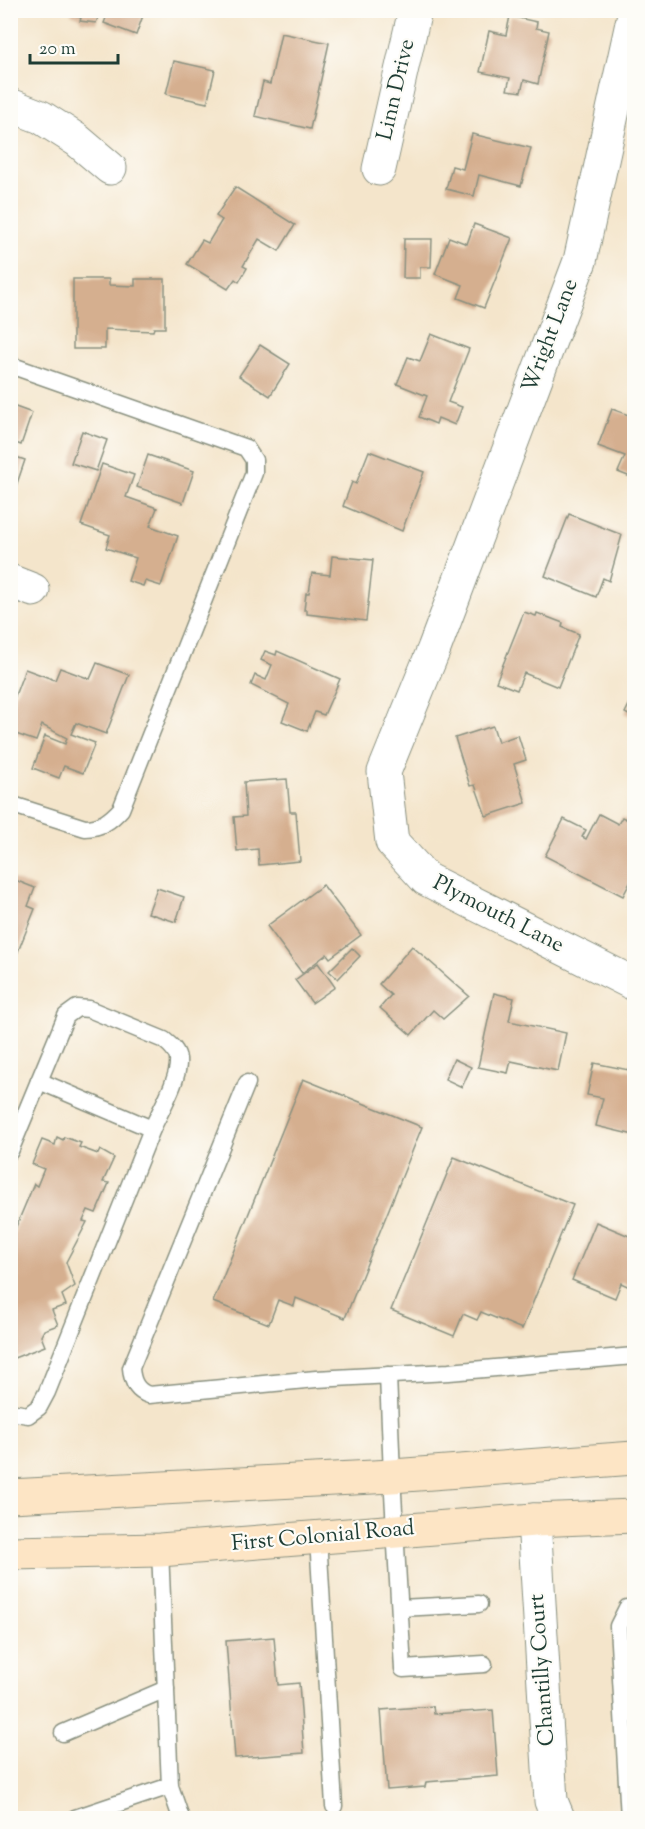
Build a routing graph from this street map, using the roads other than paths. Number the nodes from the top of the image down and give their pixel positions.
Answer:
1 (415, 10) edge
2 (634, 14) edge
3 (10, 105) edge
4 (110, 168) dead end
5 (379, 169) dead end
6 (10, 365) edge
7 (434, 649) joint
8 (10, 804) edge
9 (634, 984) edge
10 (39, 1081) junction
11 (247, 1083) dead end
12 (152, 1129) junction
13 (10, 1151) edge
14 (634, 1356) edge
15 (388, 1375) junction
16 (10, 1412) edge
17 (634, 1458) edge
18 (392, 1476) junction
19 (10, 1496) edge
20 (634, 1516) edge
21 (534, 1520) junction
22 (395, 1531) junction
23 (318, 1538) junction
24 (160, 1550) junction
25 (10, 1553) edge
26 (479, 1604) dead end
27 (400, 1608) junction
28 (634, 1608) edge
29 (484, 1664) dead end
30 (166, 1689) junction
31 (63, 1733) dead end
32 (170, 1786) junction
33 (631, 1793) edge
34 (334, 1806) dead end
35 (75, 1818) edge
36 (181, 1818) edge
37 (558, 1818) edge
38 (629, 1818) edge

1 - 5 street, Linn Drive
2 - 7 street, Wright Lane
3 - 4 street
6 - 8 lane
7 - 9 street, Plymouth Lane
10 - 12 lane
10 - 12 lane
10 - 13 lane
11 - 15 lane
12 - 16 lane
14 - 15 lane
15 - 18 lane
17 - 18 main road
18 - 19 main road
18 - 22 lane
20 - 21 main road, First Colonial Road
21 - 22 main road, First Colonial Road
21 - 37 street, Chantilly Court
22 - 23 main road, First Colonial Road
22 - 27 lane
23 - 24 main road, First Colonial Road
23 - 34 lane
24 - 25 main road, First Colonial Road
24 - 30 lane
26 - 27 lane
27 - 29 lane
28 - 33 lane
30 - 31 lane
30 - 32 lane
32 - 35 lane
32 - 36 lane
33 - 38 lane

